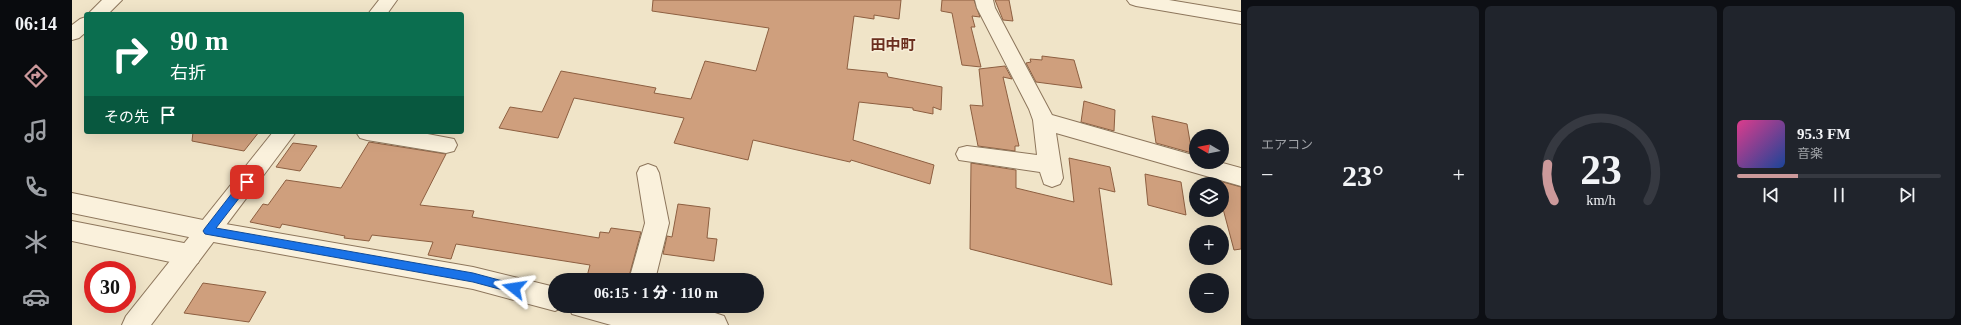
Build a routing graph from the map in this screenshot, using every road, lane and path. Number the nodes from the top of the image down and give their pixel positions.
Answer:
1 (113, 0) edge
2 (388, 0) edge
3 (984, 0) edge
4 (1136, 0) edge
5 (98, 12) edge
6 (379, 12) edge
7 (1241, 18) edge
8 (84, 25) edge
9 (72, 34) edge
10 (1043, 120) junction
11 (283, 134) edge
12 (379, 134) edge
13 (446, 145) dead end
14 (967, 154) dead end
15 (648, 173) dead end
16 (1241, 177) edge
17 (72, 203) edge
18 (72, 231) edge
19 (208, 231) junction
20 (189, 255) junction
21 (644, 273) edge
22 (548, 297) edge
23 (608, 313) edge
24 (645, 313) edge
25 (595, 314) edge
26 (135, 325) edge
27 (714, 325) edge

1 - 5 street
2 - 6 street
3 - 10 street
4 - 7 street
8 - 9 street
10 - 14 street
10 - 16 street
11 - 19 street
12 - 13 street
15 - 21 street
17 - 19 street
18 - 20 street
19 - 20 street
19 - 22 street
20 - 26 street
23 - 25 street
24 - 27 street

